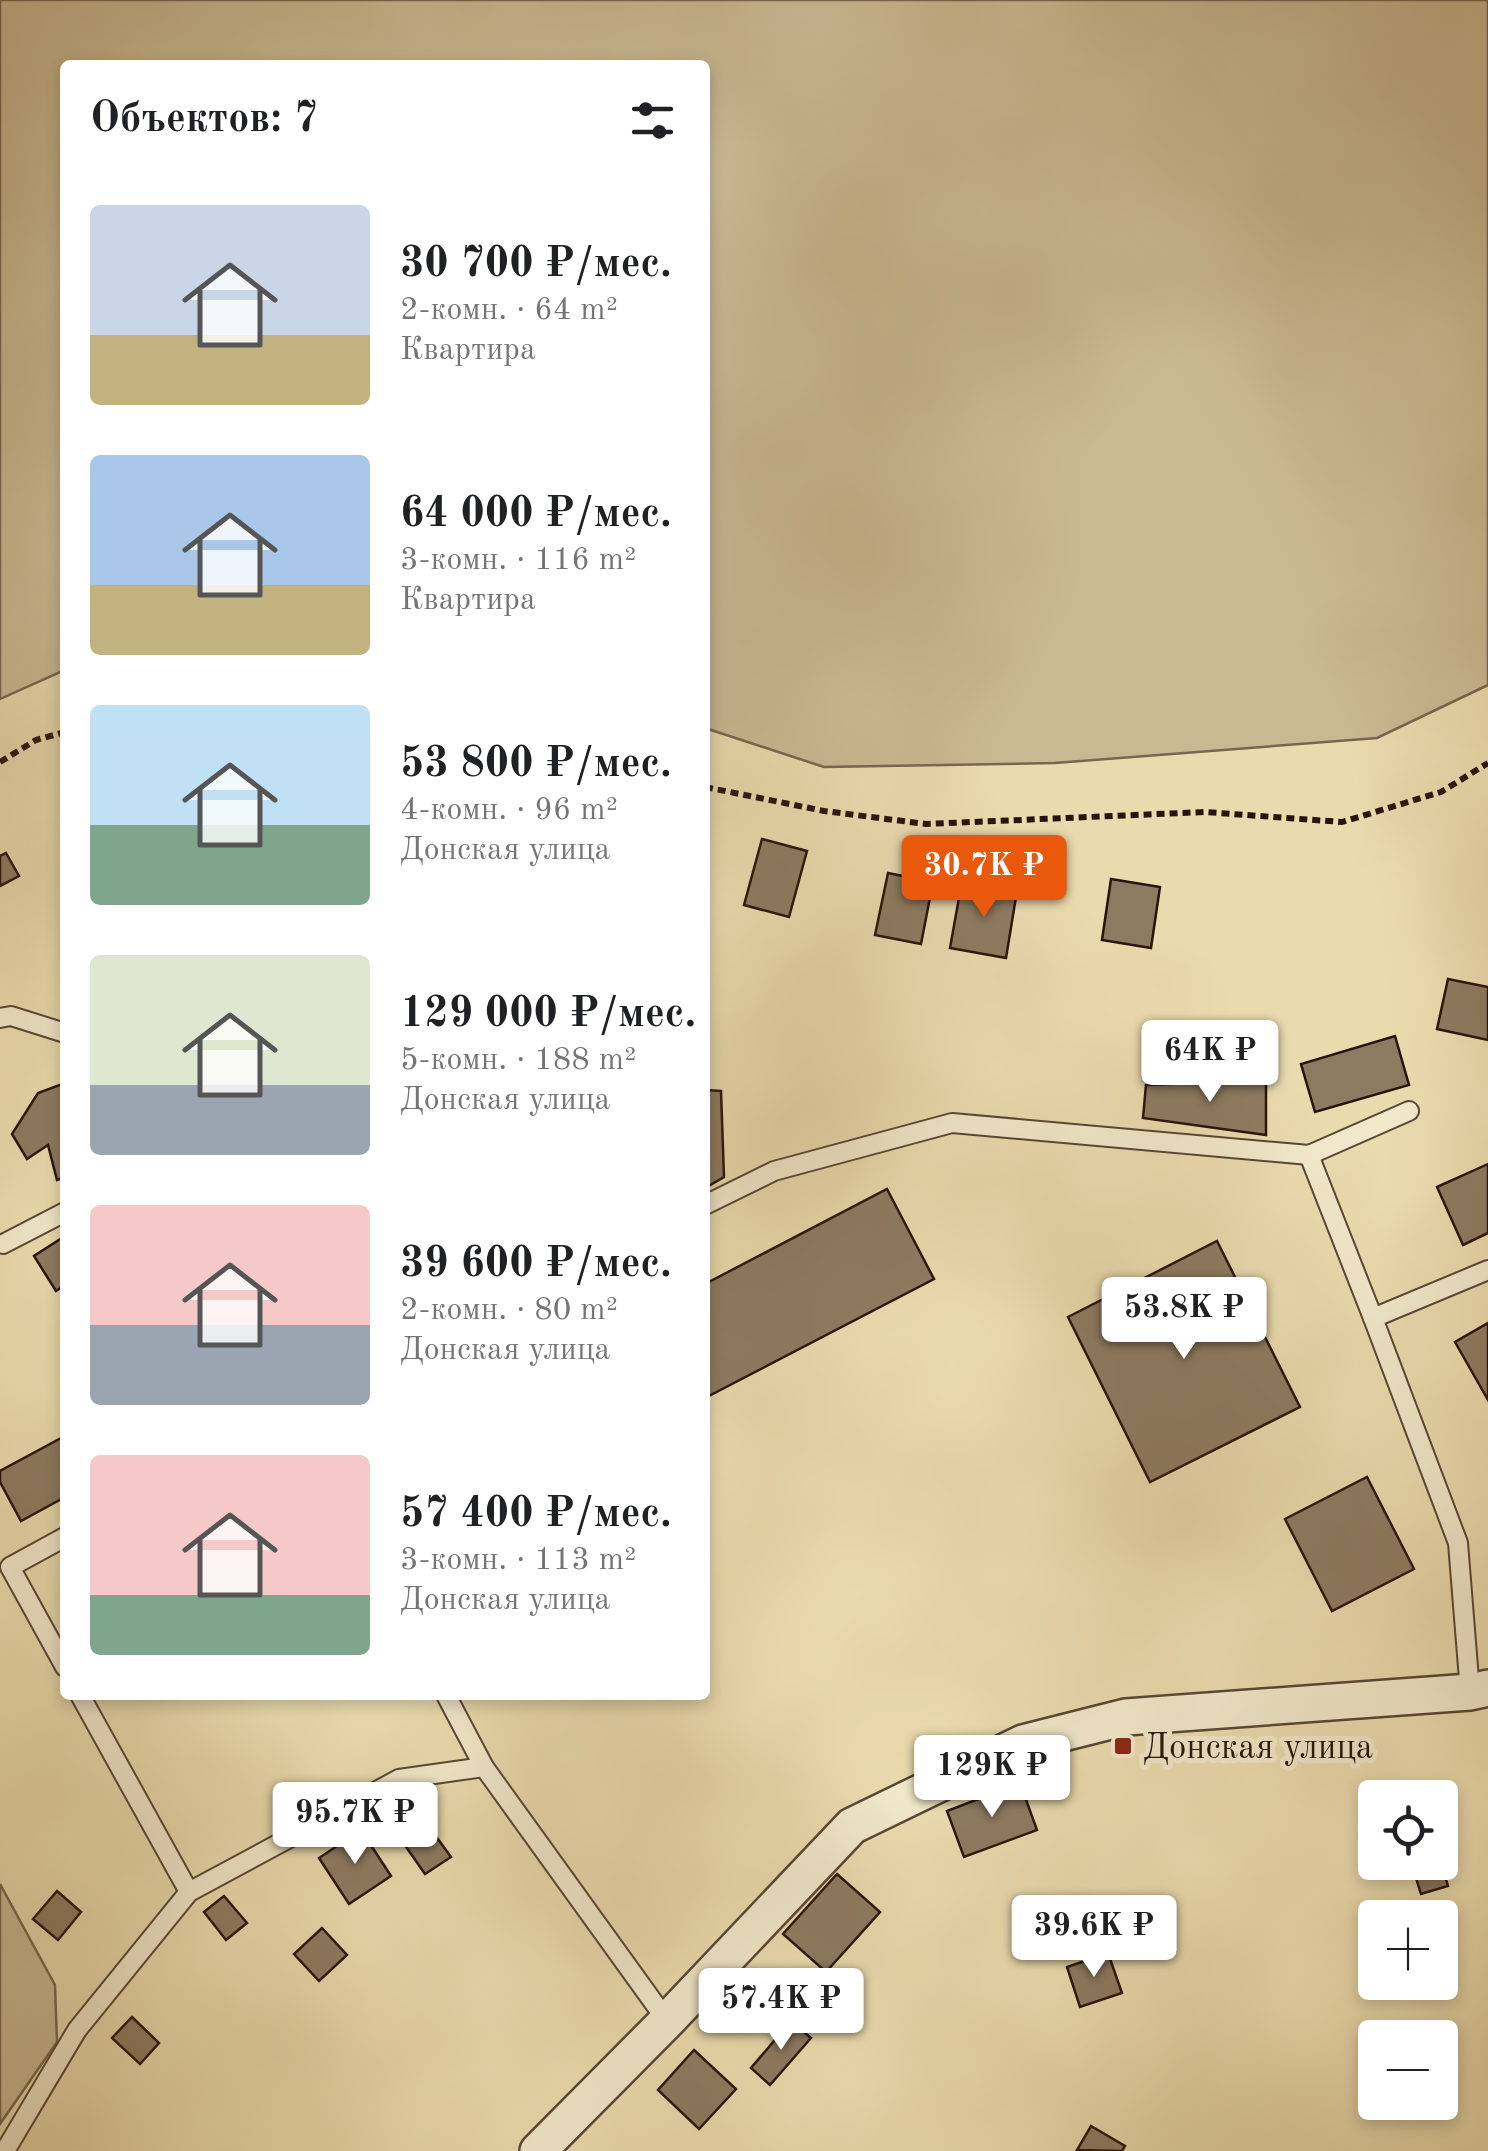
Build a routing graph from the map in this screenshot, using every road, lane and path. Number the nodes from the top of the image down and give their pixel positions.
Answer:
1 (60, 733) edge
2 (0, 762) edge
3 (1488, 763) edge
4 (710, 788) edge
5 (0, 1018) edge
6 (60, 1031) edge
7 (1409, 1111) dead end
8 (1309, 1156) junction
9 (710, 1202) edge
10 (60, 1215) edge
11 (3, 1244) dead end
12 (1488, 1270) edge
13 (1374, 1318) junction
14 (60, 1540) edge
15 (60, 1658) edge
16 (1479, 1690) edge
17 (83, 1700) edge
18 (449, 1700) edge
19 (484, 1767) junction
20 (189, 1892) junction
21 (667, 2021) junction
22 (5, 2151) edge
23 (538, 2151) edge

1 - 2 path
3 - 4 path
5 - 6 lane
7 - 8 lane
8 - 9 lane
8 - 13 lane
10 - 11 lane
12 - 13 lane
13 - 16 lane
14 - 15 lane
16 - 21 street
17 - 20 lane
18 - 19 lane
19 - 20 lane
19 - 21 lane
20 - 22 lane
21 - 23 street

